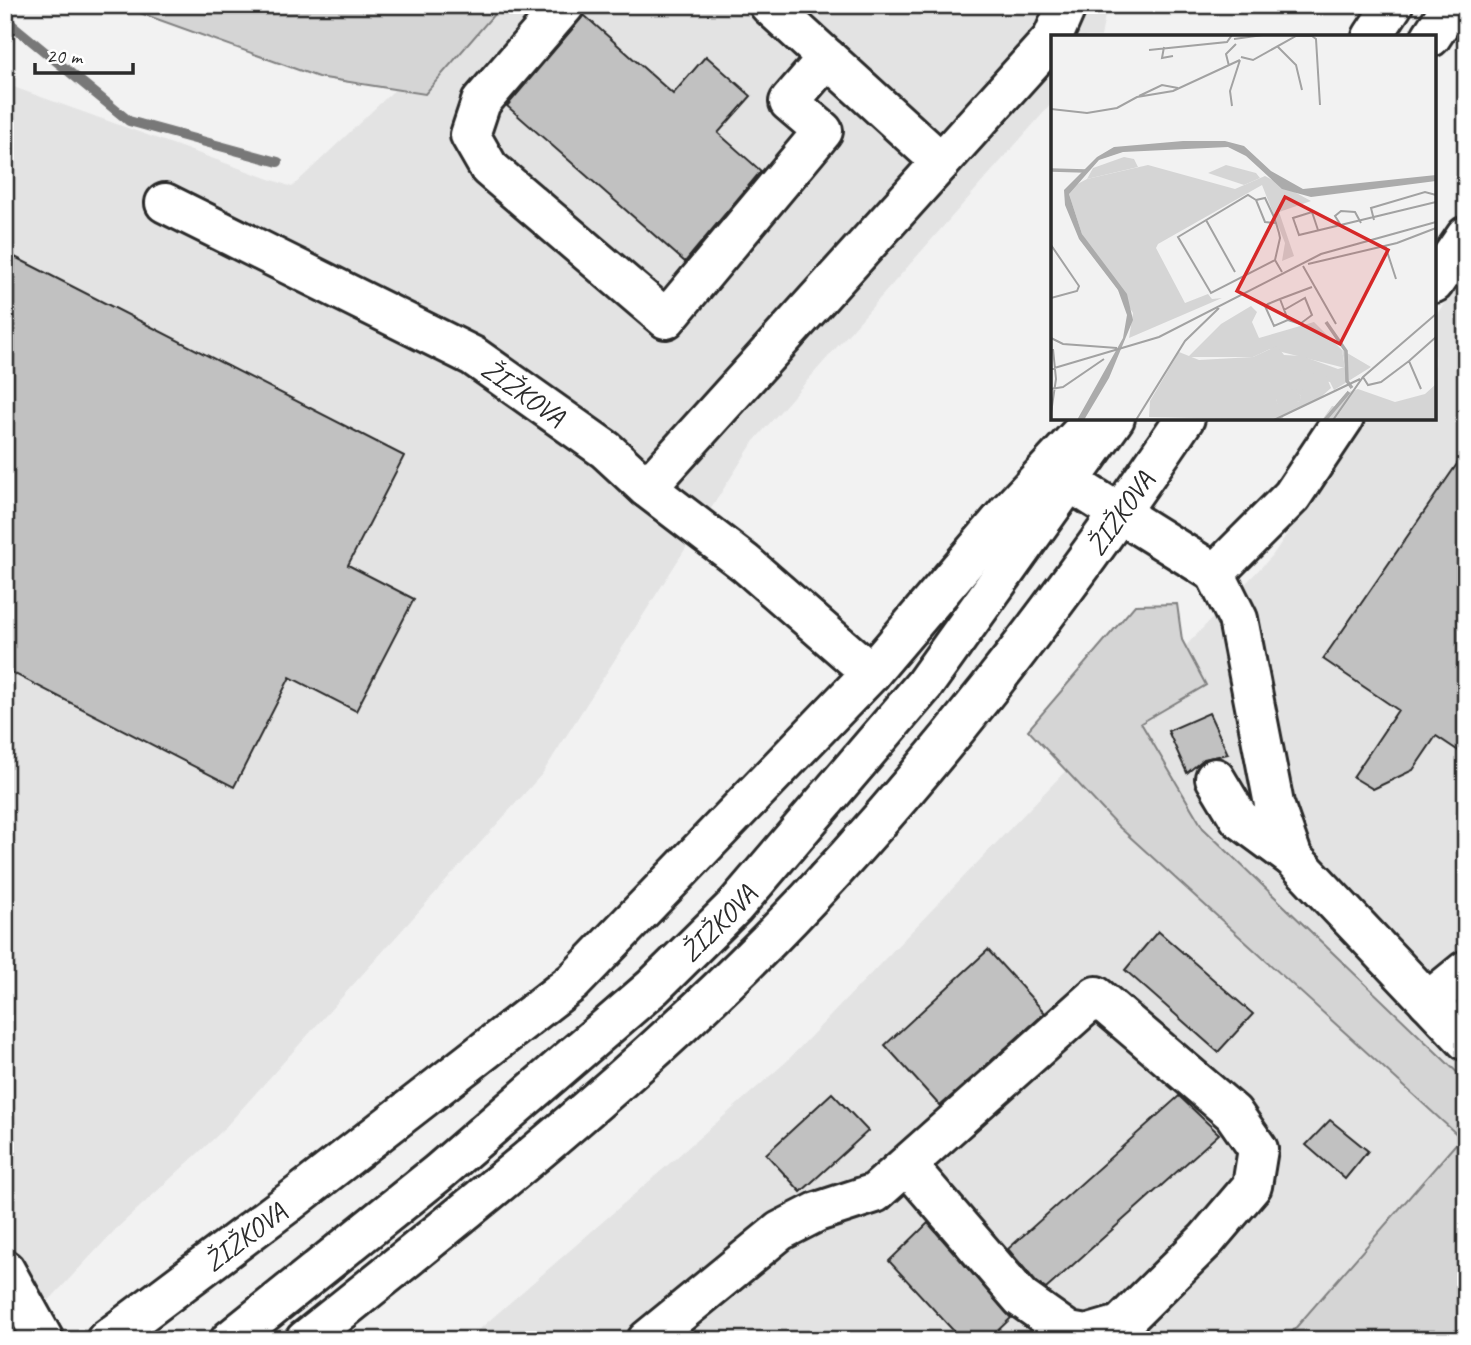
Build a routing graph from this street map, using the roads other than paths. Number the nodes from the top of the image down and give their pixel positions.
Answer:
1 (565, 5) edge
2 (769, 5) edge
3 (1068, 5) edge
4 (1393, 5) edge
5 (1452, 5) edge
6 (1054, 35) edge
7 (1374, 35) edge
8 (1432, 35) edge
9 (1051, 39) edge
10 (827, 58) junction
11 (941, 162) junction
12 (165, 203) dead end
13 (1466, 236) edge
14 (1436, 280) edge
15 (1093, 420) edge
16 (1114, 420) edge
17 (1184, 420) edge
18 (1343, 420) edge
19 (1071, 483) junction
20 (647, 488) junction
21 (1120, 514) junction
22 (1214, 573) junction
23 (871, 673) junction
24 (1215, 778) dead end
25 (1293, 858) junction
26 (1466, 971) edge
27 (1428, 1001) junction
28 (1466, 1041) edge
29 (907, 1165) junction
30 (5, 1270) edge
31 (654, 1338) edge
32 (44, 1340) edge
33 (106, 1340) edge
34 (230, 1340) edge
35 (305, 1340) edge

1 - 10 main road
2 - 10 main road
3 - 6 main road
4 - 7 main road
5 - 8 main road
9 - 11 main road
10 - 11 main road
11 - 20 main road
12 - 20 main road, ŽIŽKOVA
13 - 14 main road
15 - 23 main road, ŽIŽKOVA
16 - 19 main road, ŽIŽKOVA
17 - 21 main road, ŽIŽKOVA
18 - 22 main road
19 - 21 main road
19 - 34 main road, ŽIŽKOVA
20 - 23 main road, ŽIŽKOVA
21 - 22 main road
21 - 35 main road, ŽIŽKOVA
22 - 25 main road
23 - 33 main road, ŽIŽKOVA
24 - 25 main road
25 - 27 main road
26 - 27 main road
27 - 28 main road
29 - 29 main road
29 - 31 main road
30 - 32 main road

